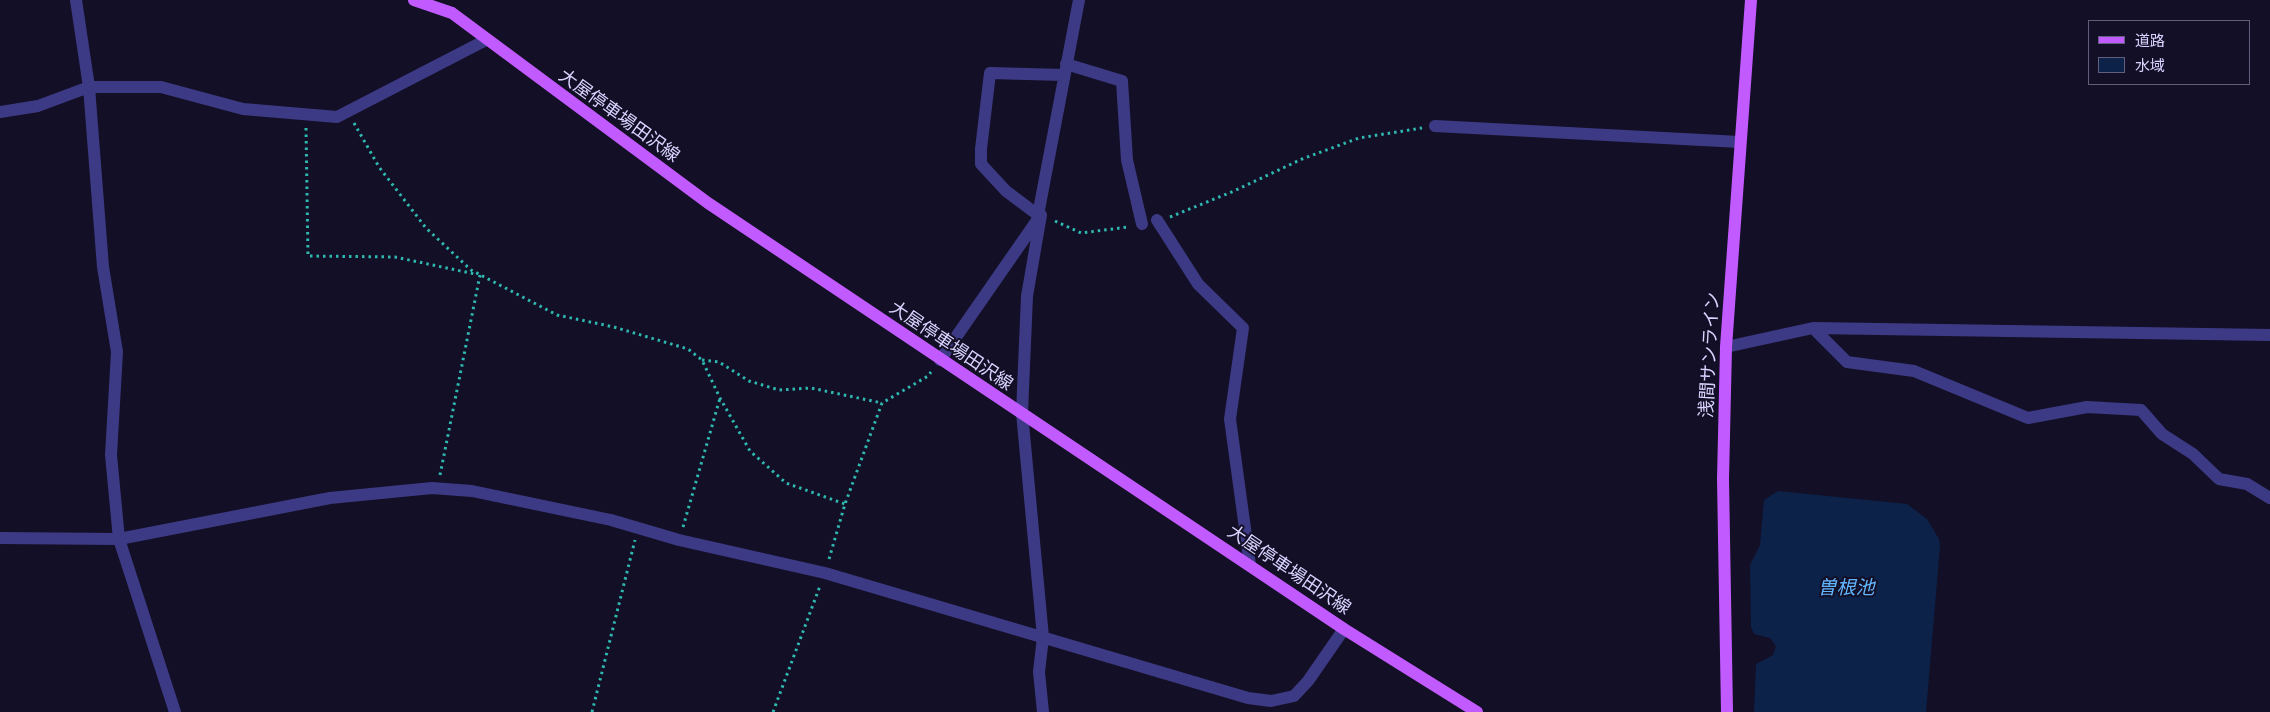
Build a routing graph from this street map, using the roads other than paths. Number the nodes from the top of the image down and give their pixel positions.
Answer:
1 (76, 0) edge
2 (414, 0) edge
3 (1079, 0) edge
4 (1751, 0) edge
5 (486, 40) junction
6 (1065, 69) junction
7 (90, 87) junction
8 (0, 112) edge
9 (1435, 126) road end
10 (1740, 142) junction
11 (1039, 215) junction
12 (1157, 220) road end
13 (1142, 224) road end
14 (1813, 328) junction
15 (2270, 334) edge
16 (1726, 347) junction
17 (940, 360) junction
18 (1022, 414) junction
19 (2270, 498) edge
20 (0, 538) edge
21 (119, 539) junction
22 (1250, 565) junction
23 (1344, 629) junction
24 (1043, 637) junction
25 (175, 712) edge
26 (1043, 712) edge
27 (1477, 712) edge
28 (1727, 712) edge

1 - 7 street
2 - 5 main road, 大屋停車場田沢線
3 - 6 street
4 - 10 main road, 浅間サンライン
5 - 7 street
5 - 17 main road, 大屋停車場田沢線
6 - 11 street
6 - 11 street
6 - 13 street
7 - 8 street
7 - 21 street
9 - 10 street
10 - 16 main road, 浅間サンライン
11 - 17 street
11 - 18 street
12 - 22 street
14 - 15 street
14 - 16 street
14 - 19 street
16 - 28 main road, 浅間サンライン
17 - 18 main road, 大屋停車場田沢線
18 - 22 main road, 大屋停車場田沢線
18 - 24 street
20 - 21 street
21 - 24 street
21 - 25 street
22 - 23 main road, 大屋停車場田沢線
23 - 24 street
23 - 27 main road, 大屋停車場田沢線
24 - 26 street

